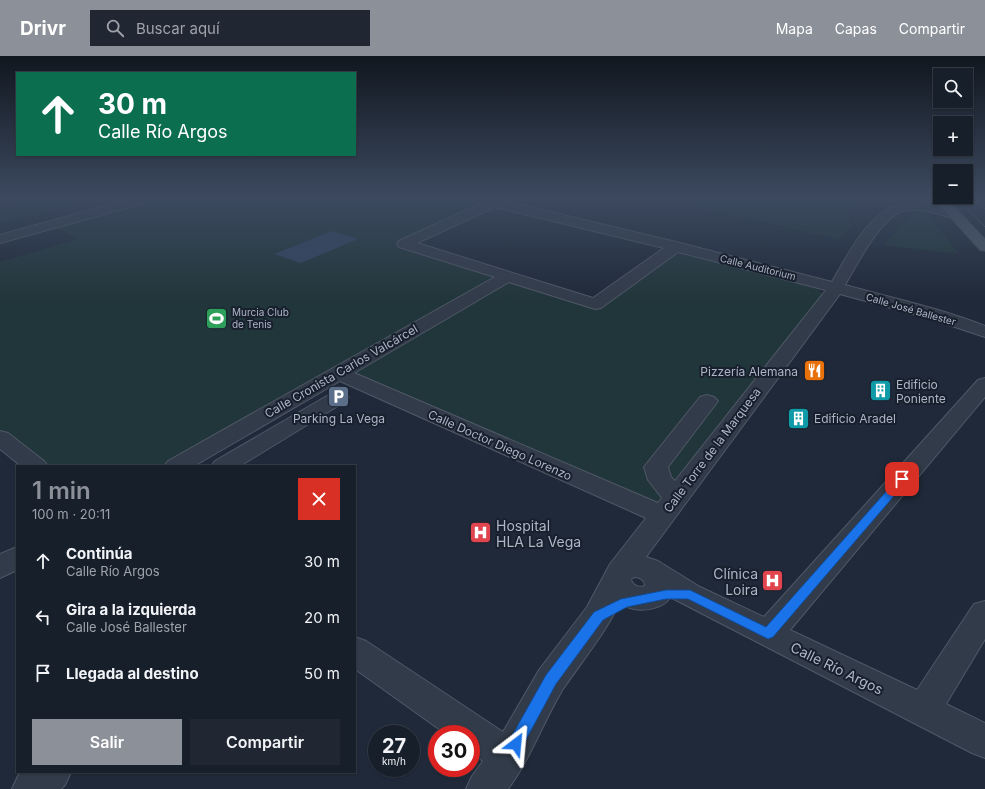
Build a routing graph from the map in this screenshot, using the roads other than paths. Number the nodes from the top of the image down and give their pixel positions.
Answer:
1 (26, 231) edge
2 (432, 231) edge
3 (613, 231) edge
4 (874, 231) edge
5 (970, 231) edge
6 (0, 238) edge
7 (676, 246) junction
8 (985, 247) edge
9 (507, 277) junction
10 (836, 288) junction
11 (985, 332) edge
12 (338, 373) junction
13 (985, 384) edge
14 (339, 397) dead end
15 (707, 401) dead end
16 (0, 438) edge
17 (35, 465) edge
18 (178, 465) edge
19 (225, 465) edge
20 (593, 491) dead end
21 (627, 501) junction
22 (670, 506) junction
23 (16, 558) edge
24 (0, 567) edge
25 (638, 576) junction
26 (985, 613) edge
27 (768, 634) junction
28 (356, 652) edge
29 (923, 710) junction
30 (985, 741) edge
31 (508, 757) junction
32 (51, 773) edge
33 (31, 789) edge
34 (485, 789) edge

1 - 6 street
2 - 9 street
3 - 7 street, Calle Auditorium
4 - 10 street, Calle Torre de la Marquesa
5 - 8 main road
7 - 9 street
7 - 10 street, Calle Auditorium
9 - 12 street, Calle Cronista Carlos Valcárcel
10 - 11 street, Calle José Ballester
10 - 22 street, Calle Torre de la Marquesa
12 - 18 street, Calle Cronista Carlos Valcárcel
12 - 21 street, Calle Doctor Diego Lorenzo
13 - 27 street
14 - 19 street
15 - 22 street
16 - 17 street
20 - 21 street
21 - 22 street, Calle Doctor Diego Lorenzo
22 - 25 street, Calle Torre de la Marquesa
23 - 24 street
25 - 27 street, Calle Río Argos
25 - 31 street
26 - 29 street
27 - 29 street, Calle Río Argos
28 - 31 street
29 - 30 street, Calle Río Argos
31 - 34 street
32 - 33 street

